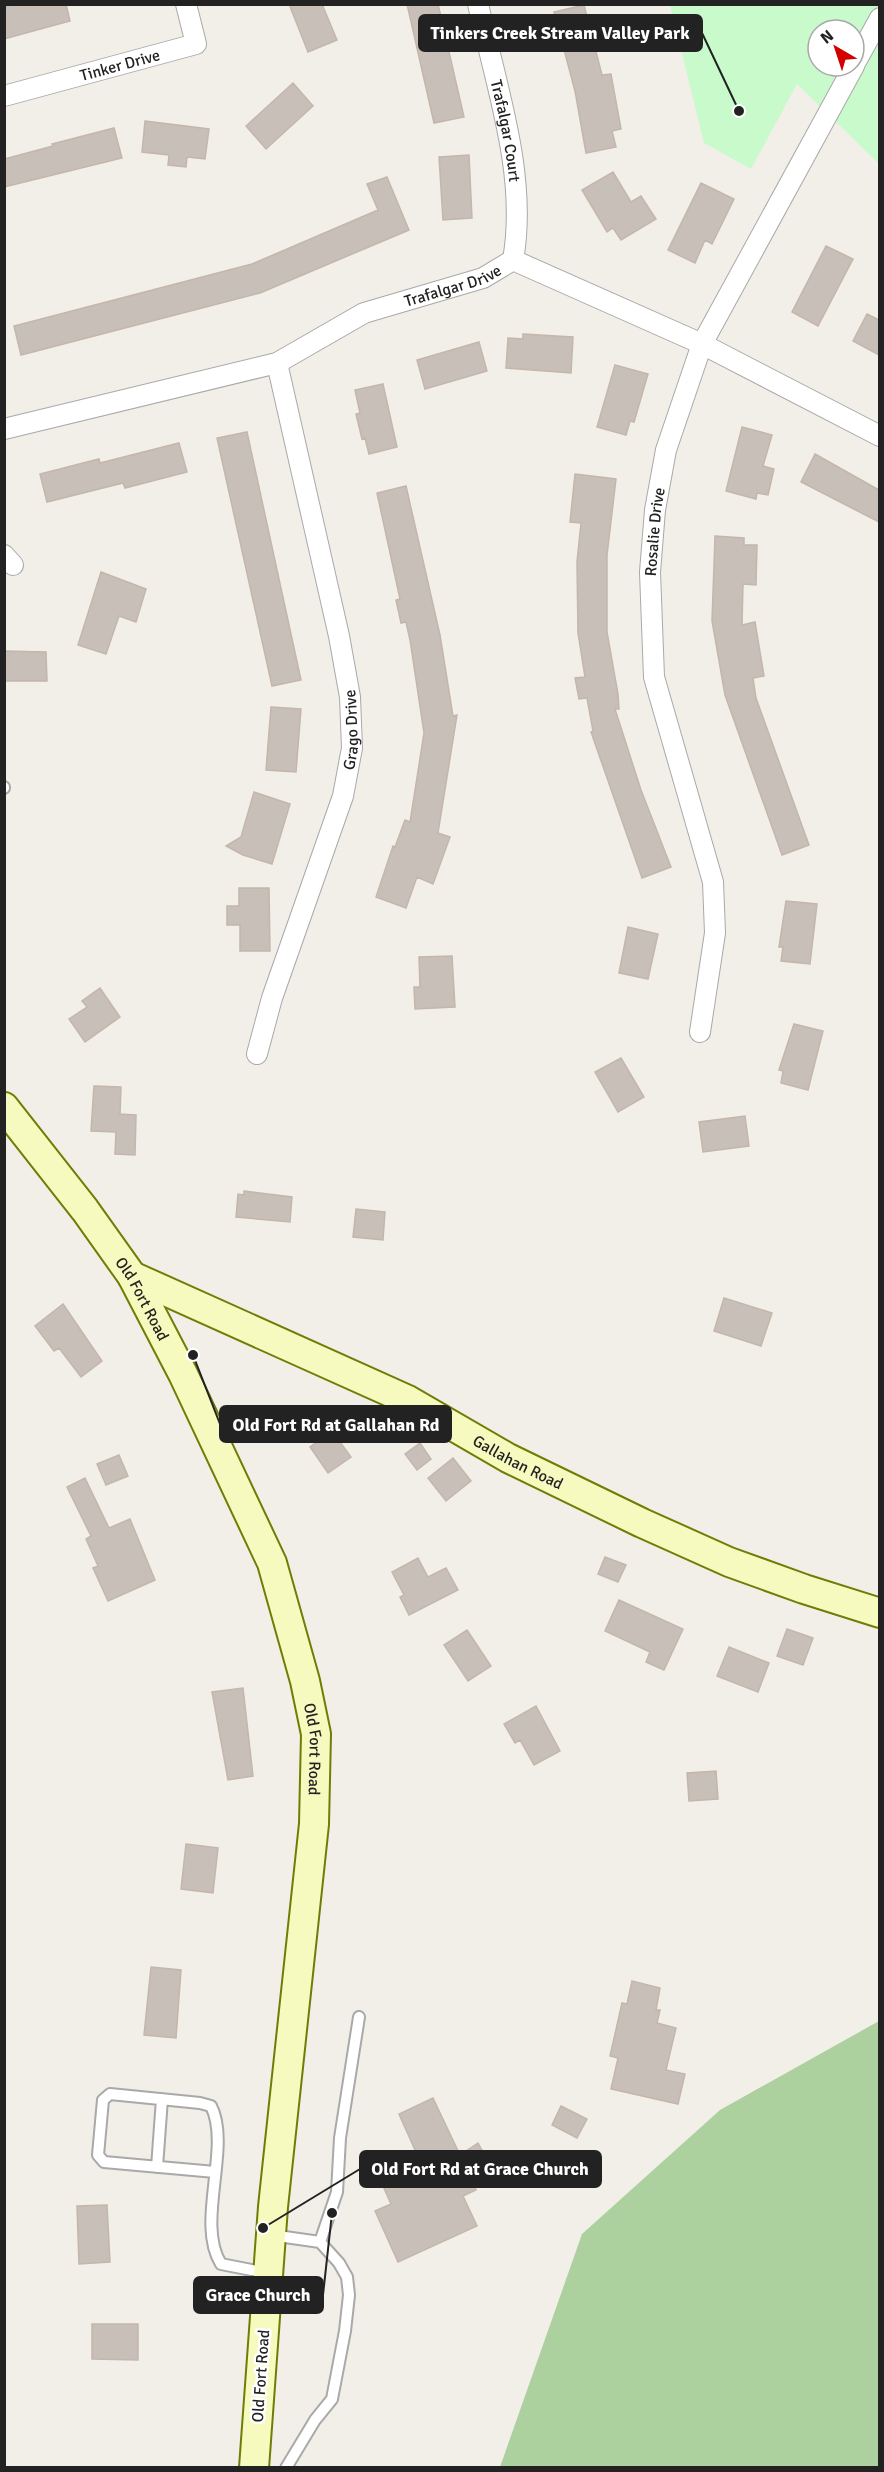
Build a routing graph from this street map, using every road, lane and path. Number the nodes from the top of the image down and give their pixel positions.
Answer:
1 (186, 4) edge
2 (478, 4) edge
3 (879, 18) edge
4 (866, 43) edge
5 (847, 78) edge
6 (4, 96) edge
7 (513, 260) junction
8 (702, 344) junction
9 (277, 363) junction
10 (4, 429) edge
11 (879, 436) edge
12 (700, 1032) dead end
13 (257, 1054) dead end
14 (4, 1107) edge
15 (132, 1276) junction
16 (879, 1613) edge
17 (359, 2017) dead end
18 (162, 2099) junction
19 (157, 2167) junction
20 (215, 2172) junction
21 (270, 2235) junction
22 (320, 2242) junction
23 (267, 2273) junction
24 (254, 2468) edge
25 (286, 2468) edge

1 - 6 street, Tinker Drive
2 - 7 street, Trafalgar Court
3 - 4 street, Rosalie Drive
5 - 8 street, Rosalie Drive
7 - 8 street, Trafalgar Drive
7 - 9 street, Trafalgar Drive
8 - 11 street, Trafalgar Drive
8 - 12 street, Rosalie Drive
9 - 10 street, Trafalgar Drive
9 - 13 street, Grago Drive
14 - 15 main road, Old Fort Road
15 - 16 main road, Gallahan Road
15 - 21 main road, Old Fort Road
17 - 22 lane
18 - 19 lane
18 - 19 lane
18 - 20 lane
19 - 20 lane
20 - 23 lane
21 - 22 lane
21 - 23 main road, Old Fort Road
22 - 25 lane
23 - 24 main road, Old Fort Road

